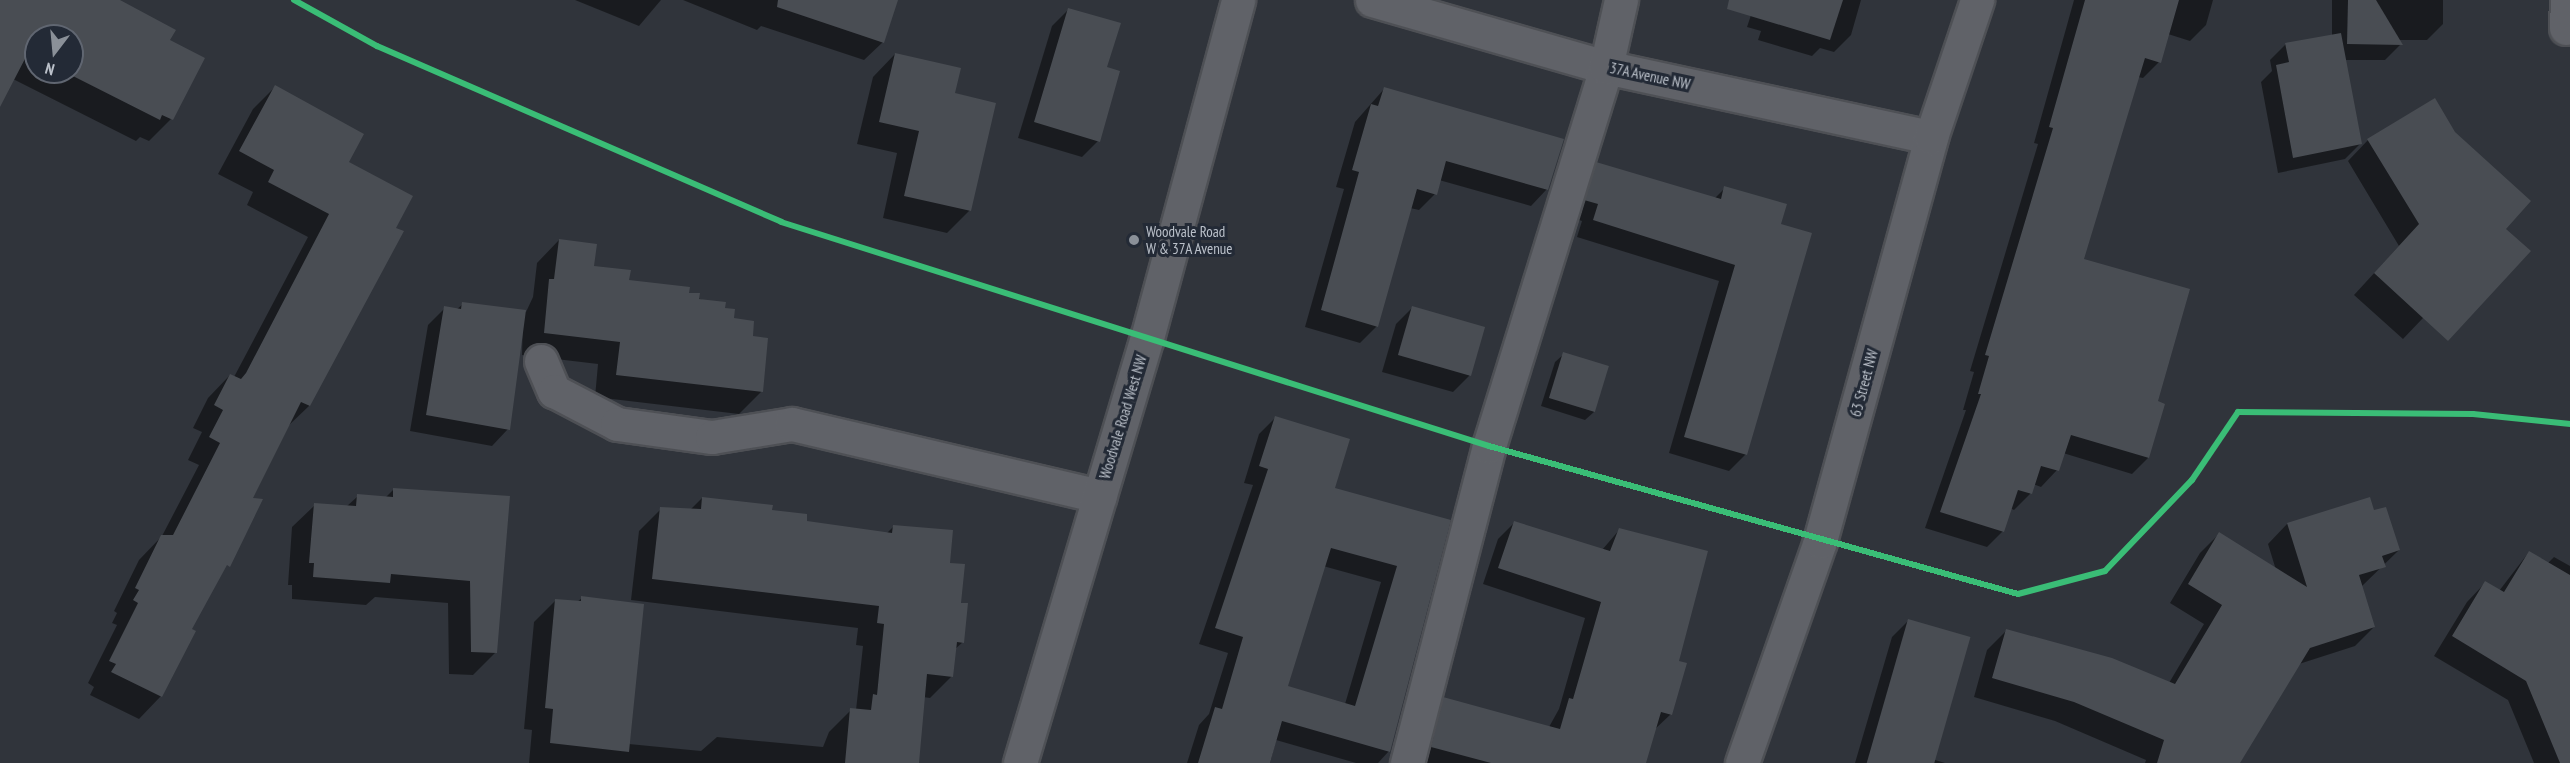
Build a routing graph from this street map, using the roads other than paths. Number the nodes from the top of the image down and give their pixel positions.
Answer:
1 (1238, 0) edge
2 (1372, 0) edge
3 (1621, 0) edge
4 (1977, 0) edge
5 (1606, 67) junction
6 (1931, 137) junction
7 (541, 361) dead end
8 (1100, 496) junction
9 (1020, 763) edge
10 (1407, 763) edge
11 (1742, 763) edge

1 - 8 street, Woodvale Road West NW
2 - 5 street, 37A Avenue NW
3 - 5 street
4 - 6 street, 63 Street NW
5 - 6 street, 37A Avenue NW
5 - 10 street
6 - 11 street, 63 Street NW
7 - 8 street
8 - 9 street, Woodvale Road West NW

